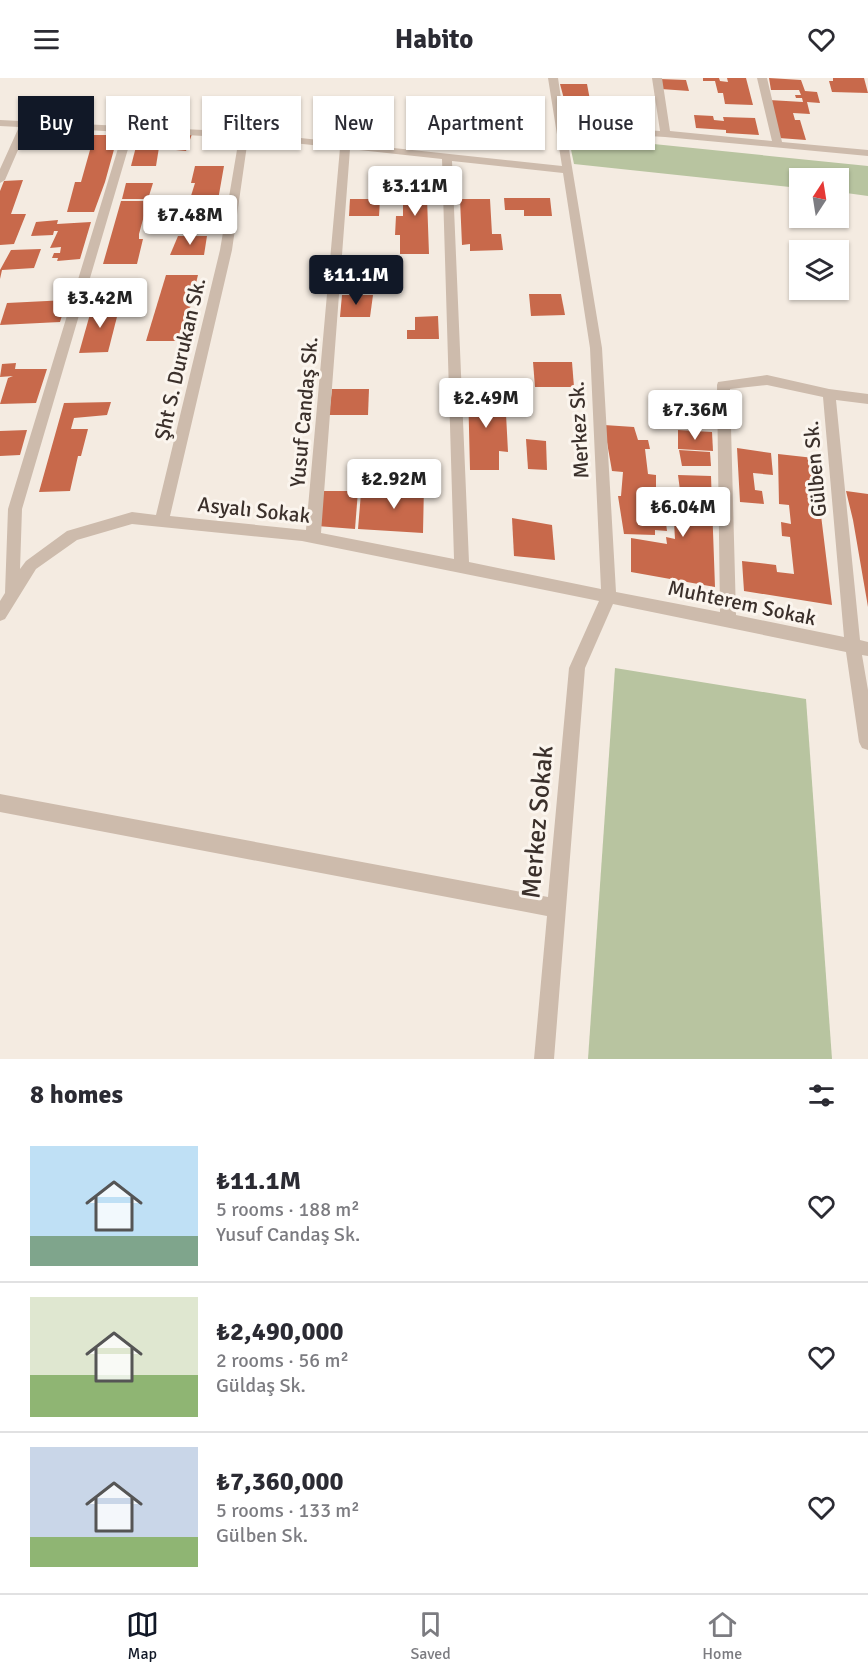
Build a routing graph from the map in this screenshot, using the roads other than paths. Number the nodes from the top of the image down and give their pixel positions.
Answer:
1 (553, 78) edge
2 (657, 78) edge
3 (762, 78) edge
4 (557, 103) edge
5 (0, 123) edge
6 (18, 124) edge
7 (655, 133) edge
8 (665, 134) junction
9 (18, 140) edge
10 (778, 145) junction
11 (123, 150) edge
12 (242, 150) edge
13 (345, 150) edge
14 (382, 150) edge
15 (565, 150) edge
16 (868, 153) edge
17 (447, 157) junction
18 (568, 170) junction
19 (0, 180) edge
20 (829, 394) junction
21 (868, 399) edge
22 (162, 521) junction
23 (313, 537) junction
24 (462, 567) junction
25 (12, 594) junction
26 (609, 596) junction
27 (0, 614) edge
28 (728, 621) junction
29 (860, 648) edge
30 (868, 742) edge
31 (0, 803) edge
32 (557, 908) junction
33 (544, 1059) edge

1 - 4 street, Merkez Sk.
2 - 8 street
3 - 10 street
5 - 6 street
7 - 8 street
8 - 10 street
9 - 19 street
10 - 16 street
11 - 25 street
12 - 22 street, Şht S. Durukan Sk.
13 - 23 street, Yusuf Candaş Sk.
14 - 17 street
15 - 18 street, Merkez Sk.
17 - 18 street
17 - 24 street
18 - 26 street, Merkez Sk.
20 - 21 street
20 - 28 street, Gülben Sk.
20 - 29 street, Gülben Sk.
22 - 23 street, Asyalı Sokak
22 - 25 street, Asyalı Sokak
23 - 24 street, Asyalı Sokak
24 - 26 street, Asyalı Sokak
25 - 27 street, Asyalı Sokak
26 - 28 street, Muhterem Sokak
26 - 32 street, Merkez Sokak
28 - 29 street, Muhterem Sokak
29 - 30 street, Gülben Sk.
31 - 32 street
32 - 33 street, Merkez Sokak

